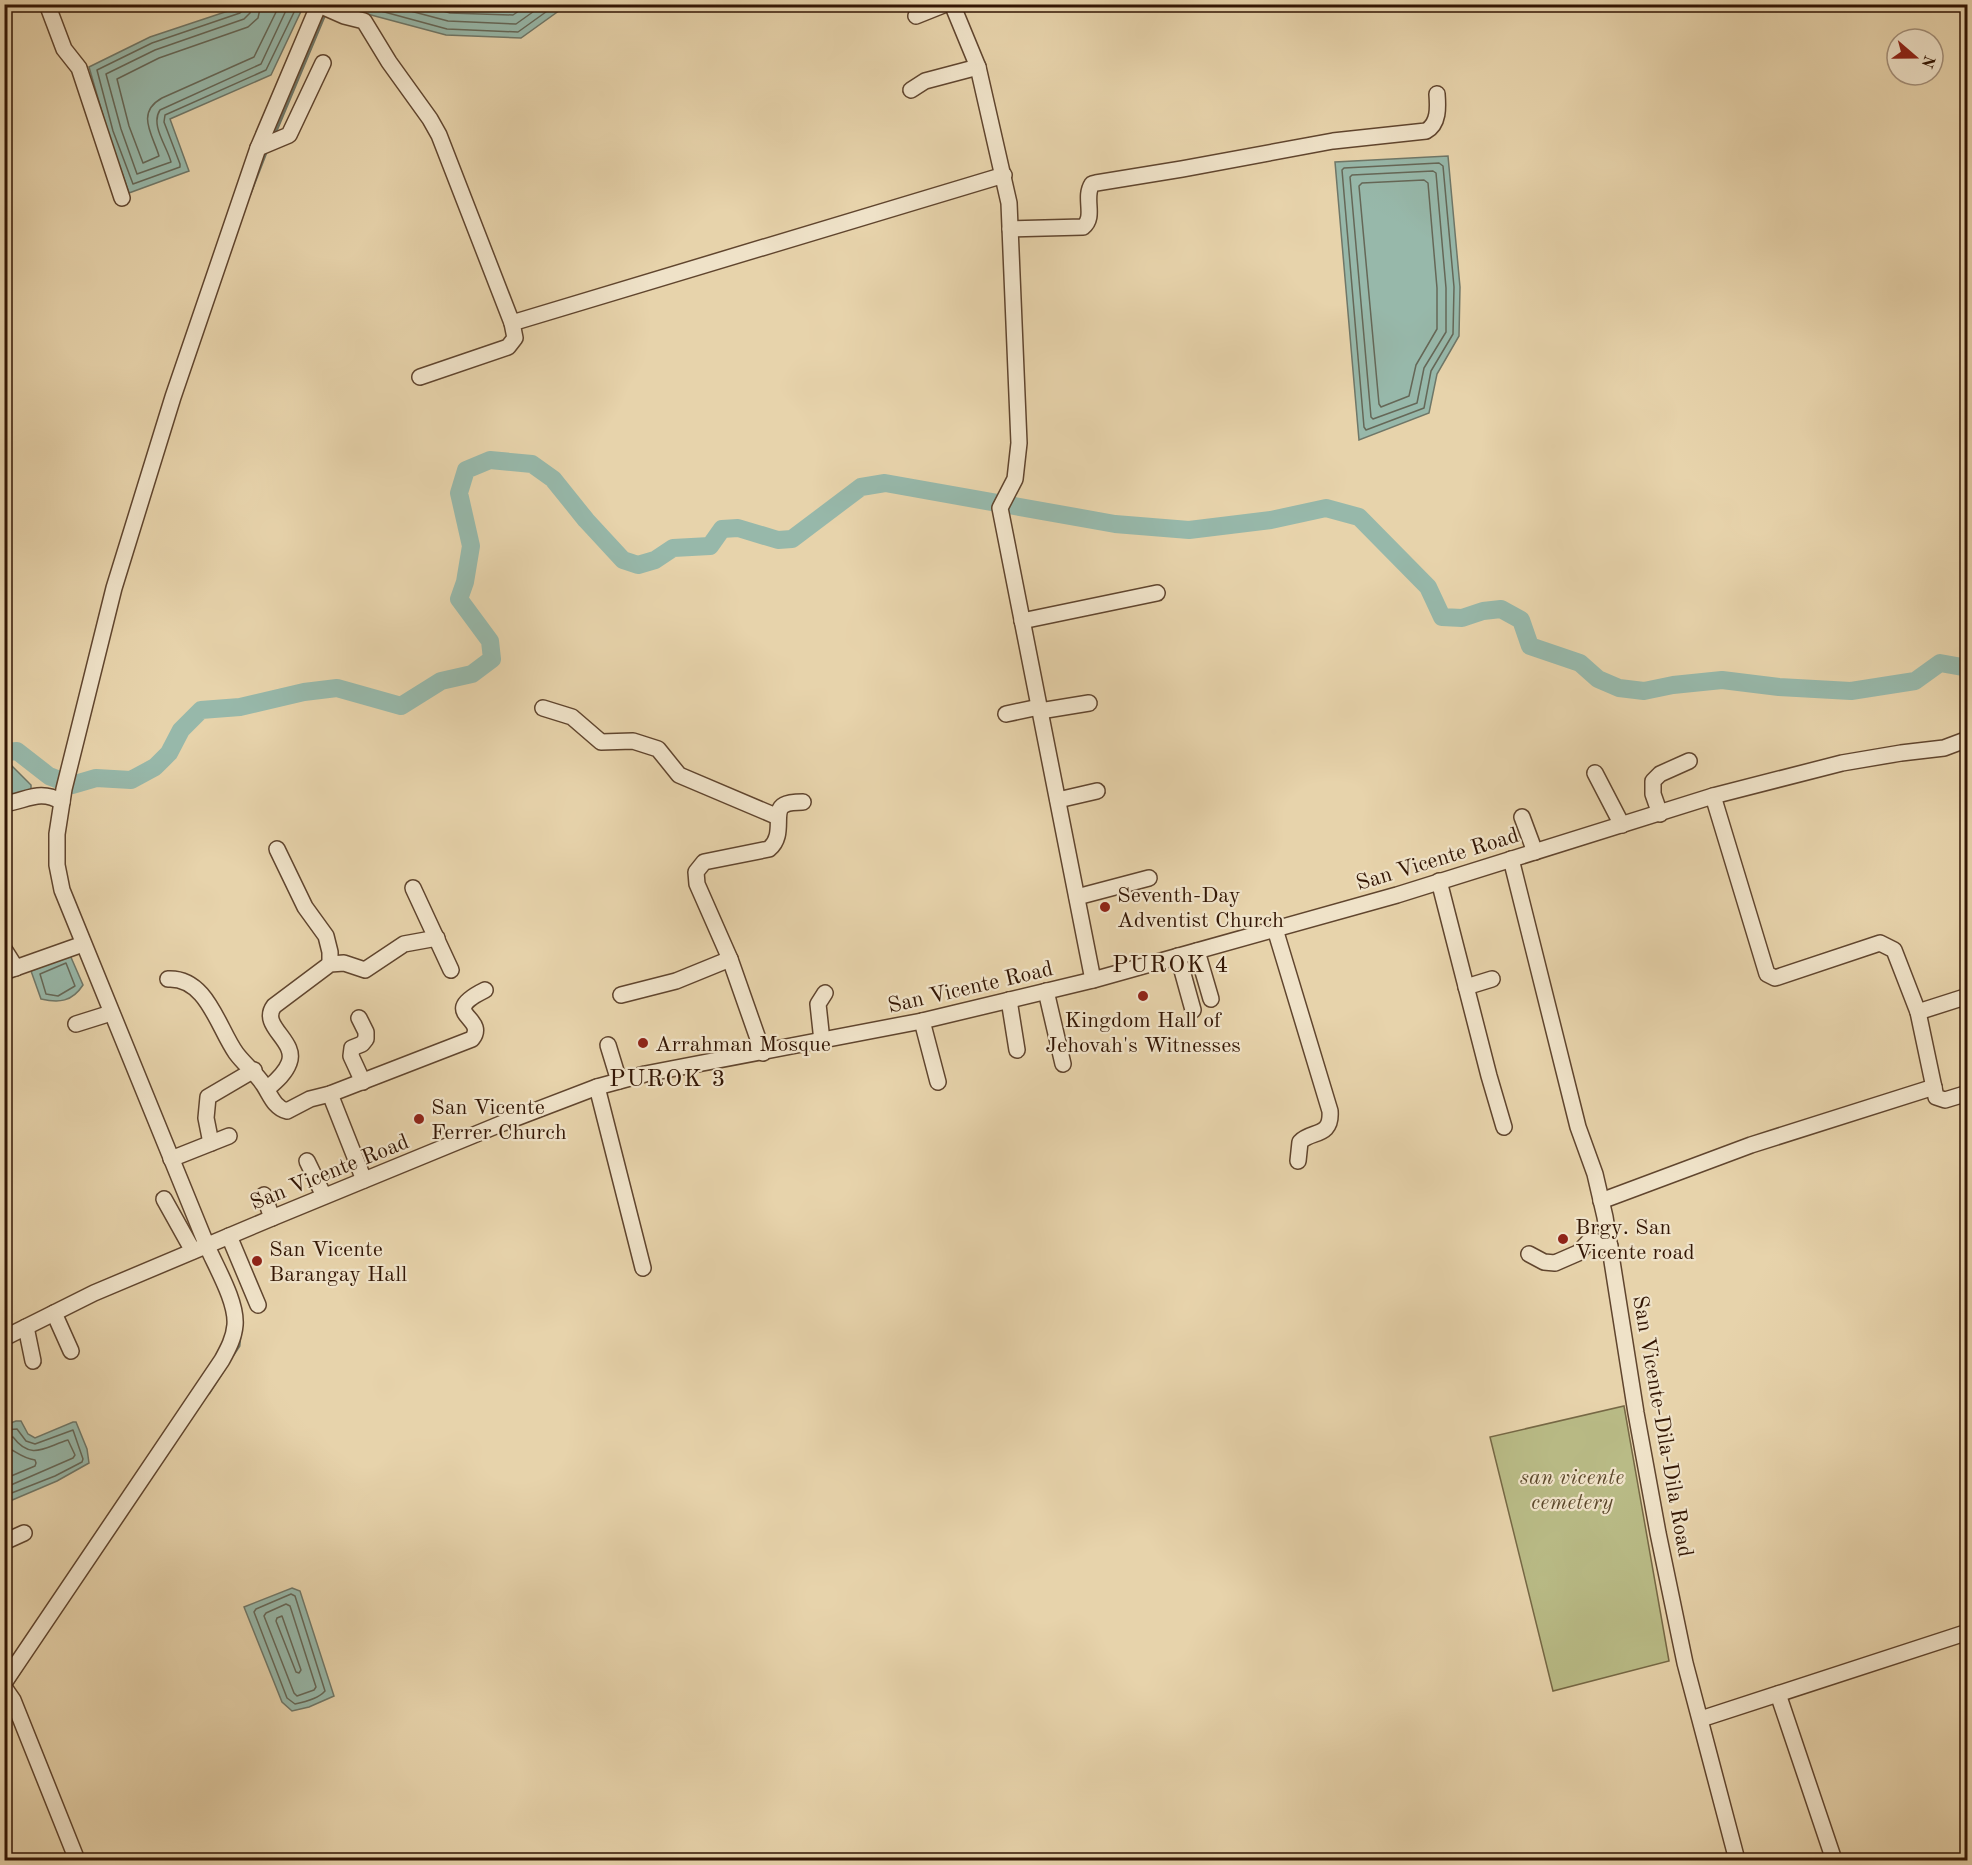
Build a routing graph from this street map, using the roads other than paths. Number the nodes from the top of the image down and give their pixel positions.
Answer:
1 (47, 4) edge
2 (946, 4) edge
3 (952, 4) edge
4 (323, 6) edge
5 (916, 16) dead end
6 (323, 63) dead end
7 (978, 67) junction
8 (911, 90) dead end
9 (1437, 94) dead end
10 (263, 146) junction
11 (1004, 175) junction
12 (122, 198) dead end
13 (1010, 230) junction
14 (512, 323) junction
15 (420, 377) dead end
16 (1157, 593) dead end
17 (1023, 621) junction
18 (1089, 703) dead end
19 (543, 708) dead end
20 (1040, 709) junction
21 (1006, 714) dead end
22 (1968, 739) edge
23 (1689, 761) dead end
24 (1595, 773) dead end
25 (65, 788) junction
26 (1097, 791) dead end
27 (1713, 796) junction
28 (1058, 800) junction
29 (803, 802) dead end
30 (4, 804) edge
31 (1660, 814) junction
32 (778, 817) junction
33 (1522, 817) dead end
34 (1622, 825) junction
35 (277, 849) dead end
36 (1535, 852) junction
37 (1510, 859) junction
38 (1149, 878) dead end
39 (1439, 881) junction
40 (413, 888) dead end
41 (1077, 897) junction
42 (1275, 929) junction
43 (437, 938) junction
44 (83, 944) junction
45 (4, 949) edge
46 (1197, 951) junction
47 (1178, 956) junction
48 (730, 959) junction
49 (330, 964) junction
50 (10, 970) edge
51 (451, 970) dead end
52 (168, 979) dead end
53 (1093, 980) junction
54 (1492, 980) dead end
55 (1466, 987) junction
56 (485, 990) dead end
57 (1046, 991) junction
58 (825, 993) dead end
59 (621, 994) dead end
60 (1968, 996) edge
61 (1211, 999) dead end
62 (1009, 1000) junction
63 (1193, 1010) dead end
64 (1918, 1012) junction
65 (111, 1013) junction
66 (359, 1018) dead end
67 (922, 1021) junction
68 (76, 1024) dead end
69 (822, 1041) junction
70 (608, 1045) dead end
71 (1017, 1050) dead end
72 (763, 1053) junction
73 (1063, 1064) dead end
74 (254, 1070) junction
75 (618, 1081) junction
76 (363, 1082) junction
77 (938, 1082) dead end
78 (597, 1087) junction
79 (1934, 1087) junction
80 (267, 1089) junction
81 (1968, 1093) edge
82 (330, 1094) junction
83 (1504, 1127) dead end
84 (228, 1136) dead end
85 (211, 1143) junction
86 (171, 1159) junction
87 (307, 1161) dead end
88 (1298, 1161) dead end
89 (364, 1180) junction
90 (264, 1195) dead end
91 (324, 1196) junction
92 (164, 1199) dead end
93 (1601, 1201) junction
94 (272, 1218) junction
95 (229, 1236) junction
96 (1610, 1246) junction
97 (200, 1249) junction
98 (1529, 1254) dead end
99 (643, 1268) dead end
100 (258, 1305) dead end
101 (54, 1313) junction
102 (26, 1327) junction
103 (4, 1338) edge
104 (71, 1351) dead end
105 (33, 1361) dead end
106 (24, 1533) dead end
107 (4, 1542) edge
108 (1968, 1632) edge
109 (4, 1685) edge
110 (1778, 1694) junction
111 (1701, 1719) junction
112 (77, 1860) edge
113 (1737, 1860) edge
114 (1834, 1860) edge

1 - 12 street
2 - 5 street
3 - 7 street
4 - 10 street
4 - 14 street
6 - 10 street
7 - 8 street
7 - 11 street
9 - 13 street
10 - 25 street
11 - 13 street
11 - 14 street
13 - 17 street
14 - 15 street
16 - 17 street
17 - 20 street
18 - 20 street
19 - 32 street
20 - 21 street
20 - 28 street
22 - 27 street, San Vicente Road
23 - 31 street
24 - 34 street
25 - 30 street
25 - 44 street
26 - 28 street
27 - 31 street, San Vicente Road
27 - 64 street
28 - 41 street
29 - 32 street
31 - 34 street, San Vicente Road
32 - 48 street
33 - 36 street
34 - 36 street, San Vicente Road
35 - 49 street
36 - 37 street, San Vicente Road
37 - 39 street, San Vicente Road
37 - 93 street, San Vicente-Dila-Dila Road
38 - 41 street
39 - 42 street, San Vicente Road
39 - 55 street
40 - 43 street
41 - 53 street
42 - 46 street, San Vicente Road
42 - 88 street
43 - 49 street
43 - 51 street
44 - 50 street
44 - 65 street
45 - 50 street
46 - 47 street, San Vicente Road
46 - 61 street
47 - 53 street, San Vicente Road
47 - 63 street
48 - 59 street
48 - 72 street
49 - 80 street
52 - 74 street
53 - 57 street, San Vicente Road
54 - 55 street
55 - 83 street
56 - 76 street
57 - 62 street, San Vicente Road
57 - 73 street
58 - 69 street
60 - 64 street
62 - 67 street, San Vicente Road
62 - 71 street
64 - 79 street
65 - 68 street
65 - 86 street
66 - 76 street
67 - 69 street, San Vicente Road
67 - 77 street
69 - 72 street, San Vicente Road
70 - 75 street
72 - 75 street, San Vicente Road
74 - 80 street
74 - 85 street
75 - 78 street, San Vicente Road
76 - 82 street
78 - 89 street, San Vicente Road
78 - 99 street
79 - 81 street
79 - 93 street
80 - 82 street
82 - 89 street
84 - 85 street
85 - 86 street
86 - 97 street
87 - 91 street
89 - 91 street, San Vicente Road
90 - 94 street
91 - 94 street, San Vicente Road
92 - 97 street
93 - 96 street, San Vicente-Dila-Dila Road
94 - 95 street, San Vicente Road
95 - 97 street, San Vicente Road
95 - 100 street
96 - 98 street
96 - 111 street, San Vicente-Dila-Dila Road
97 - 101 street, San Vicente Road
97 - 109 street
101 - 102 street, San Vicente Road
101 - 104 street
102 - 103 street, San Vicente Road
102 - 105 street
106 - 107 street
108 - 110 street
109 - 112 street
110 - 111 street
110 - 114 street
111 - 113 street, San Vicente-Dila-Dila Road

